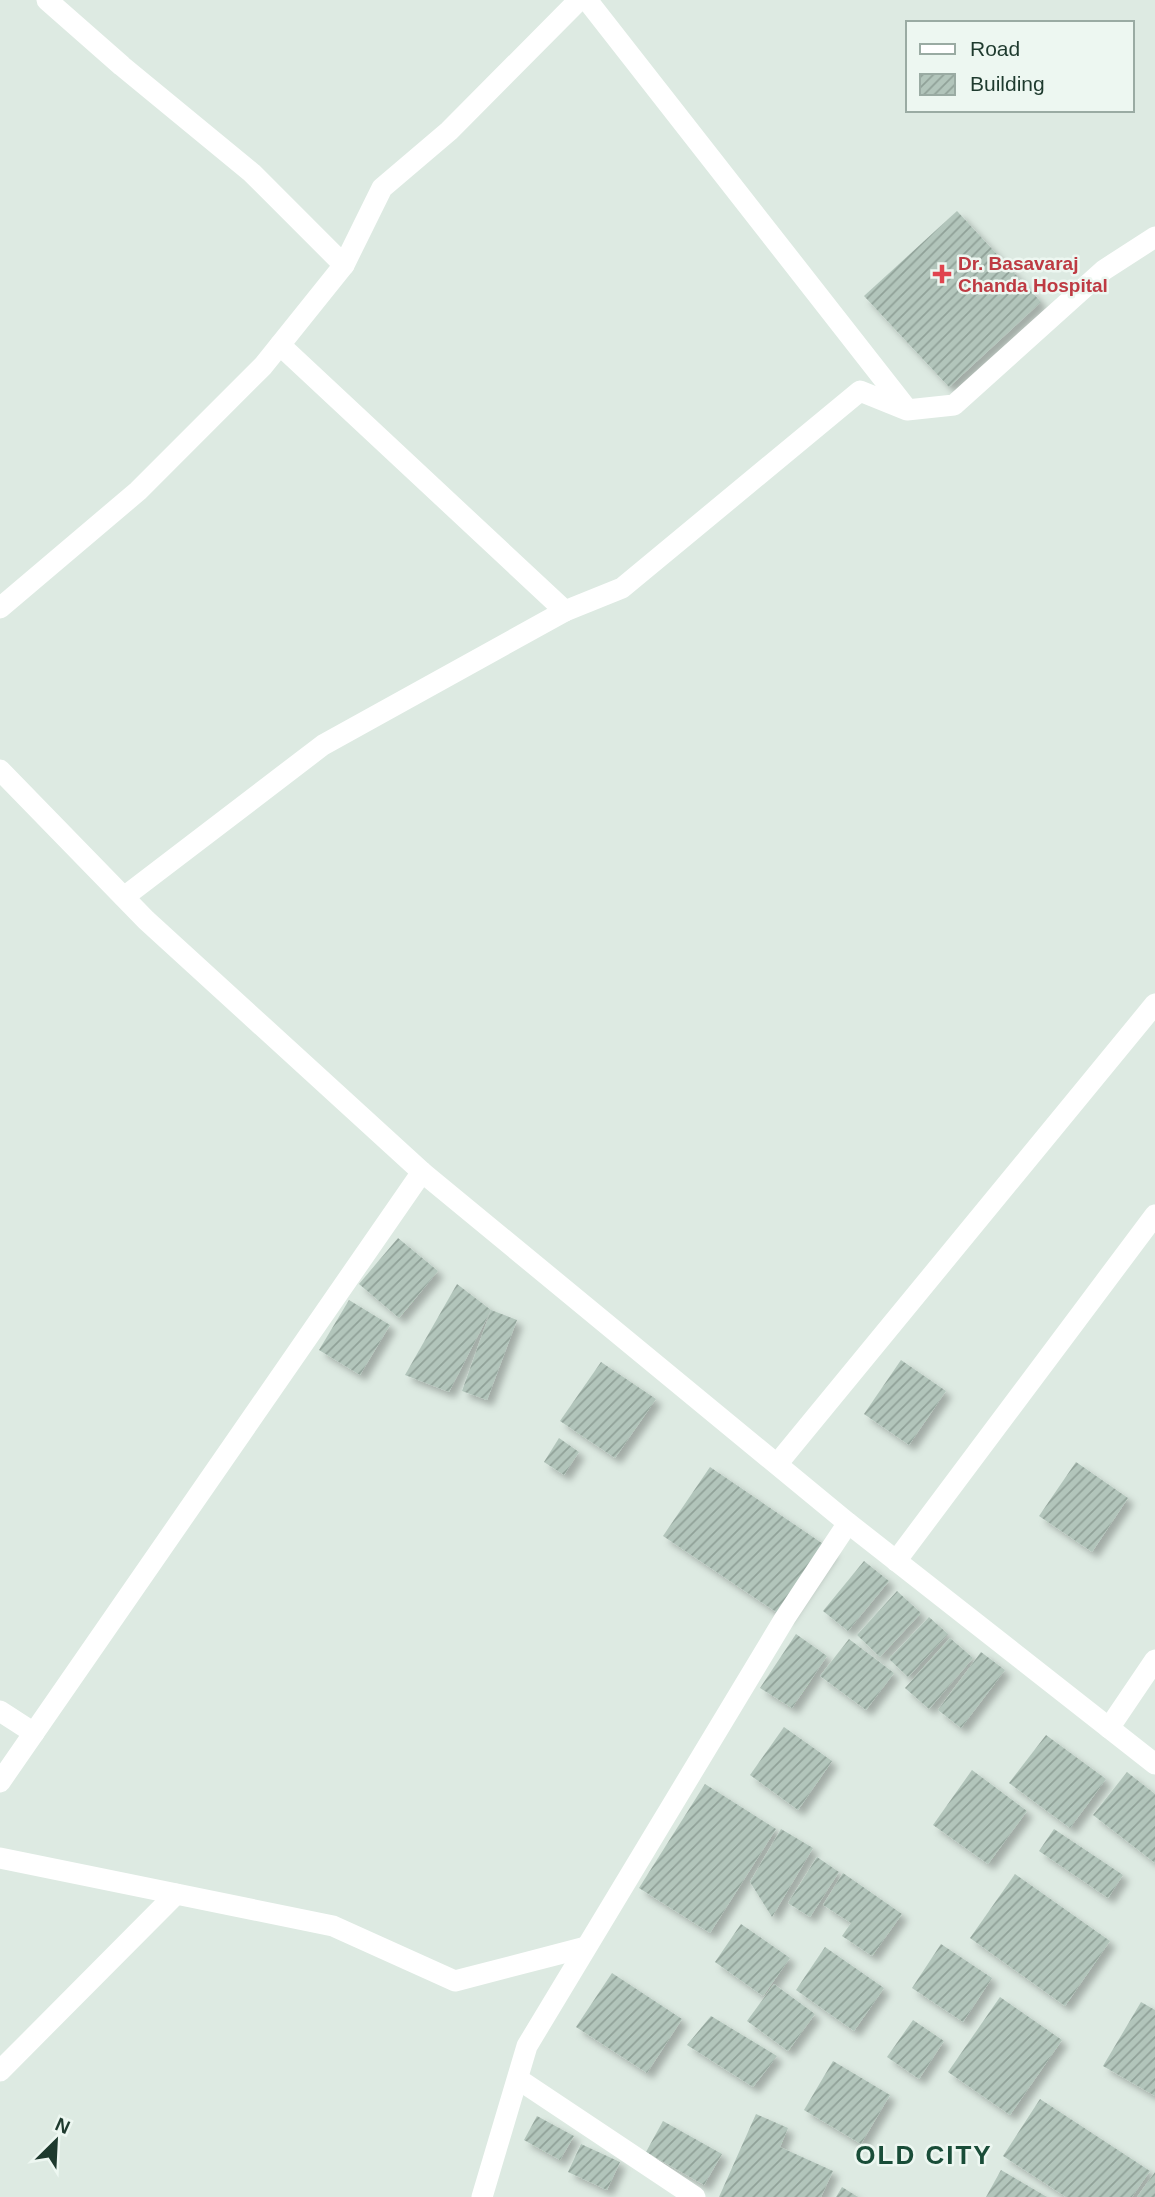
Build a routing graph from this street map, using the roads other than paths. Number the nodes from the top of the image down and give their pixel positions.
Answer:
1 (47, 0) edge
2 (579, 0) edge
3 (587, 0) edge
4 (1155, 237) edge
5 (344, 265) junction
6 (280, 345) junction
7 (907, 410) junction
8 (0, 608) edge
9 (565, 611) junction
10 (0, 770) edge
11 (124, 897) junction
12 (1155, 1004) edge
13 (422, 1172) junction
14 (1155, 1215) edge
15 (778, 1463) junction
16 (848, 1523) junction
17 (896, 1561) junction
18 (1155, 1660) edge
19 (0, 1711) edge
20 (1109, 1728) junction
21 (34, 1733) junction
22 (1155, 1764) edge
23 (0, 1782) edge
24 (0, 1858) edge
25 (176, 1894) junction
26 (586, 1947) junction
27 (0, 2071) edge
28 (518, 2079) junction
29 (482, 2197) edge
30 (695, 2197) edge

1 - 5 street
2 - 5 street
3 - 7 street
4 - 7 street
5 - 6 street
6 - 8 street
6 - 9 street
7 - 9 street
9 - 11 street
10 - 11 street
11 - 13 street
12 - 15 street
13 - 15 street
13 - 21 street
14 - 17 street
15 - 16 street
16 - 17 street
16 - 26 street
17 - 20 street
18 - 20 street
19 - 21 street
20 - 22 street
21 - 23 street
24 - 25 street
25 - 26 street
25 - 27 street
26 - 28 street
28 - 29 street
28 - 30 street

